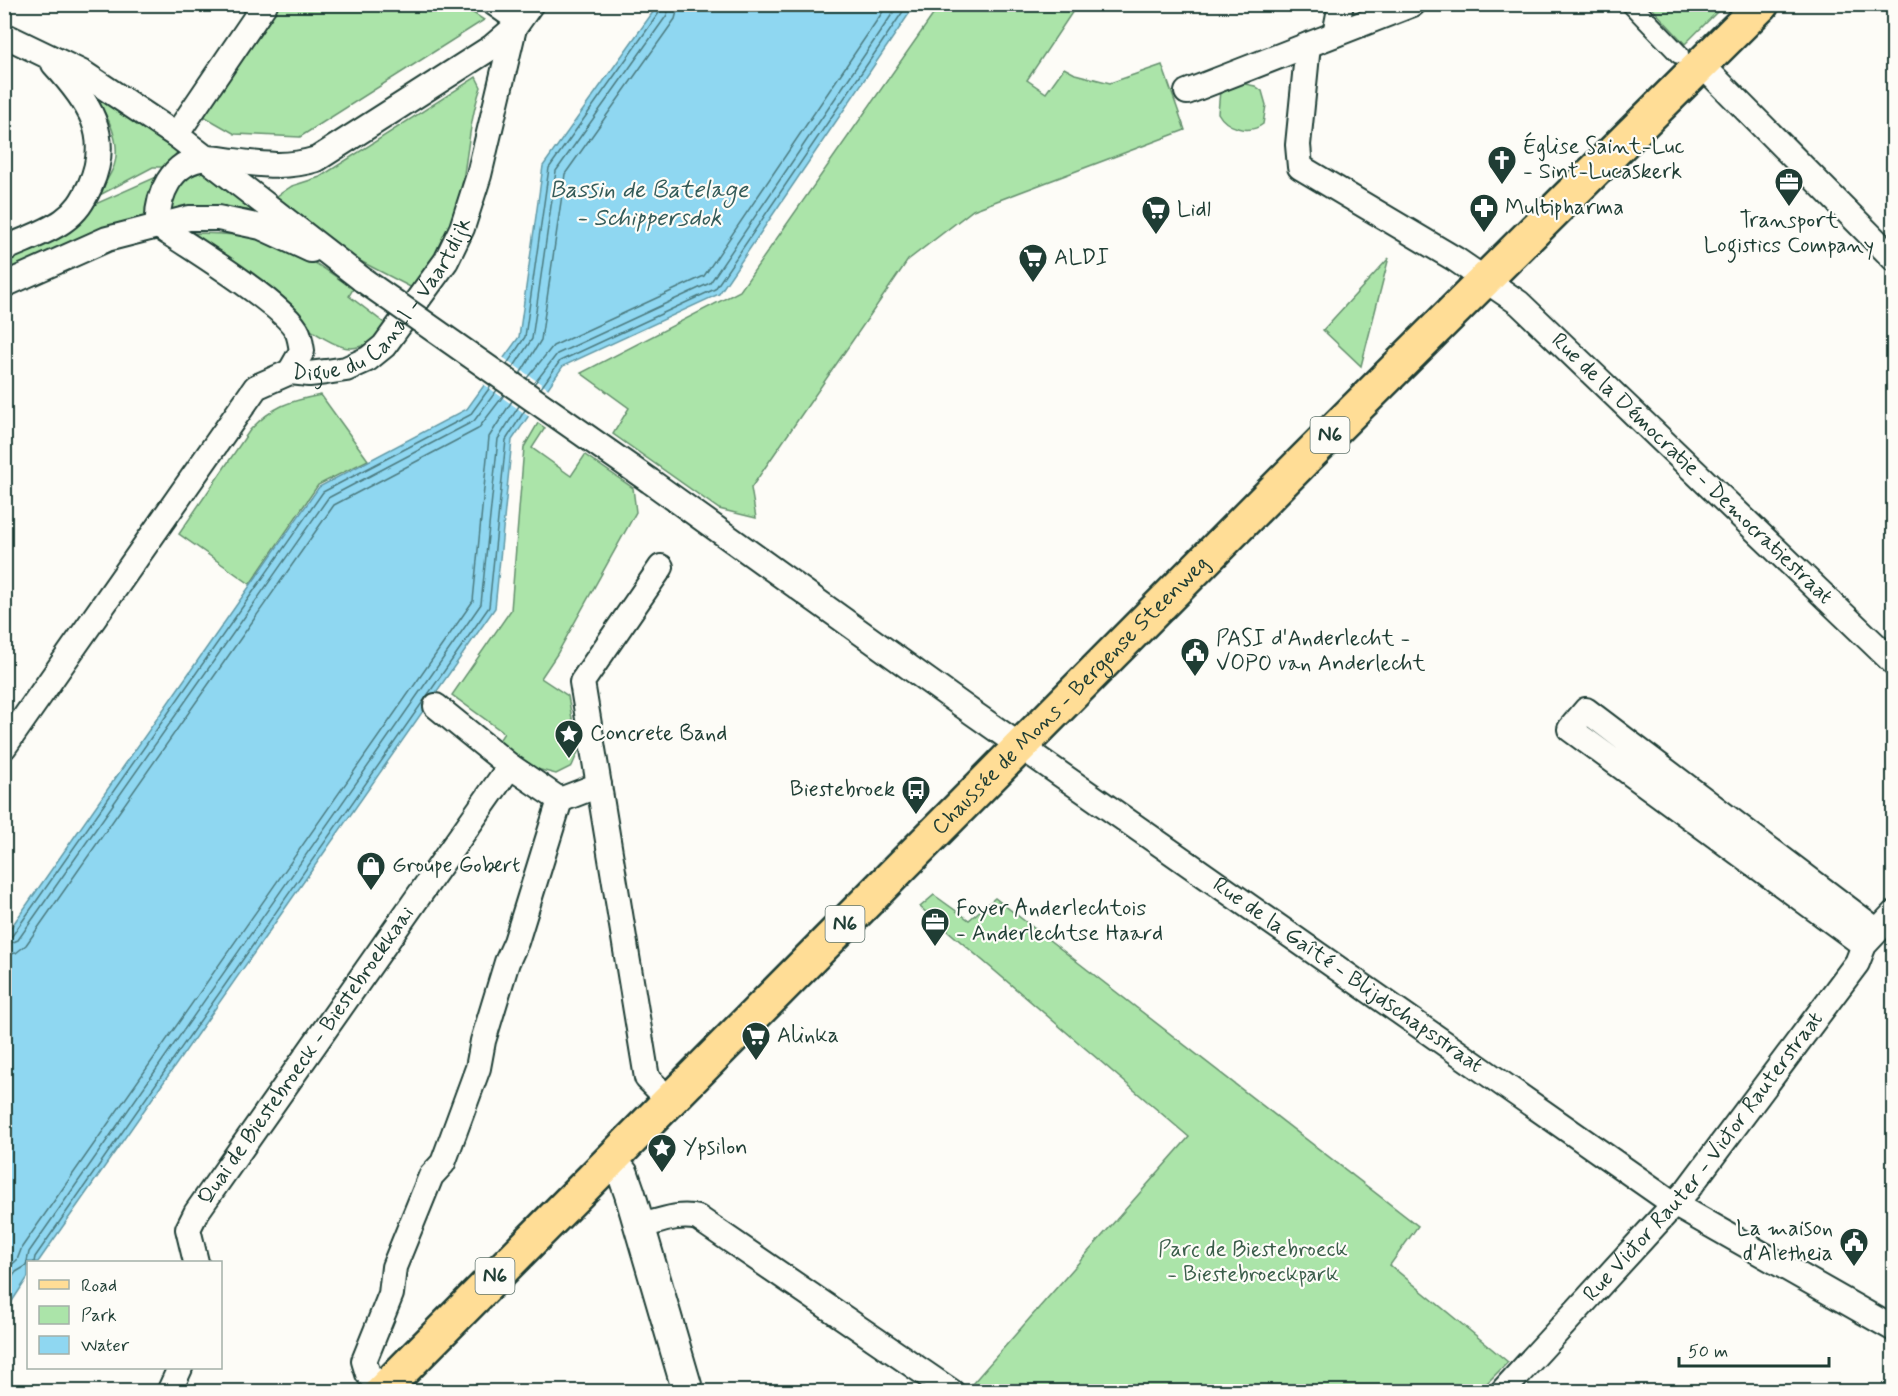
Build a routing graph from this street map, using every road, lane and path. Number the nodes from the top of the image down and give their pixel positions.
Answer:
1 (265, 4) edge
2 (490, 4) edge
3 (1341, 4) edge
4 (1413, 4) edge
5 (1631, 4) edge
6 (1762, 4) edge
7 (520, 18) edge
8 (1335, 34) junction
9 (4, 35) edge
10 (1308, 45) junction
11 (49, 57) junction
12 (1690, 60) junction
13 (1187, 92) dead end
14 (176, 135) junction
15 (206, 158) junction
16 (158, 226) junction
17 (4, 249) edge
18 (1893, 259) edge
19 (354, 273) junction
20 (1486, 280) junction
21 (4, 285) edge
22 (290, 372) junction
23 (661, 567) dead end
24 (1893, 663) edge
25 (436, 706) dead end
26 (4, 747) edge
27 (1021, 747) junction
28 (510, 766) junction
29 (599, 784) junction
30 (560, 800) junction
31 (1893, 913) edge
32 (1870, 938) junction
33 (669, 1100) junction
34 (610, 1160) junction
35 (1674, 1204) junction
36 (641, 1226) junction
37 (196, 1261) edge
38 (1893, 1329) edge
39 (180, 1369) edge
40 (382, 1390) edge
41 (169, 1392) edge
42 (688, 1392) edge
43 (952, 1392) edge
44 (1502, 1392) edge

1 - 14 street
2 - 7 street
3 - 8 street
4 - 8 street
5 - 12 street
6 - 12 main road, Chaussée de Mons - Bergense Steenweg / N6
7 - 15 street
7 - 22 street, Digue du Canal - Vaartdijk
8 - 10 street
9 - 11 street
10 - 13 street
10 - 20 street, Rue de la Démocratie - Democratiestraat
11 - 14 street
11 - 17 street
12 - 18 street
12 - 20 main road, Chaussée de Mons - Bergense Steenweg / N6
14 - 15 street
15 - 16 street
15 - 19 street
16 - 19 street
16 - 21 street
16 - 22 street
19 - 27 street, Rue de la Gaîté - Blijdschapsstraat, bridge
20 - 24 street, Rue de la Démocratie - Democratiestraat
20 - 27 main road, Chaussée de Mons - Bergense Steenweg / N6
22 - 26 street, Digue du Canal - Vaartdijk
23 - 29 street
25 - 28 street
27 - 33 main road, Chaussée de Mons - Bergense Steenweg / N6
27 - 35 street, Rue de la Gaîté - Blijdschapsstraat
28 - 30 street
28 - 37 street, Quai de Biestebroeck - Biestebroekkaai
29 - 30 street
29 - 33 street
30 - 40 street
31 - 32 street, Rue Victor Rauter - Victor Rauterstraat
32 - 32 street
32 - 35 street, Rue Victor Rauter - Victor Rauterstraat
33 - 34 main road, Chaussée de Mons - Bergense Steenweg / N6
34 - 36 street
34 - 40 main road, Chaussée de Mons - Bergense Steenweg / N6
35 - 38 street, Rue de la Gaîté - Blijdschapsstraat
35 - 44 street, Rue Victor Rauter - Victor Rauterstraat
36 - 42 street
36 - 43 street
39 - 41 street

